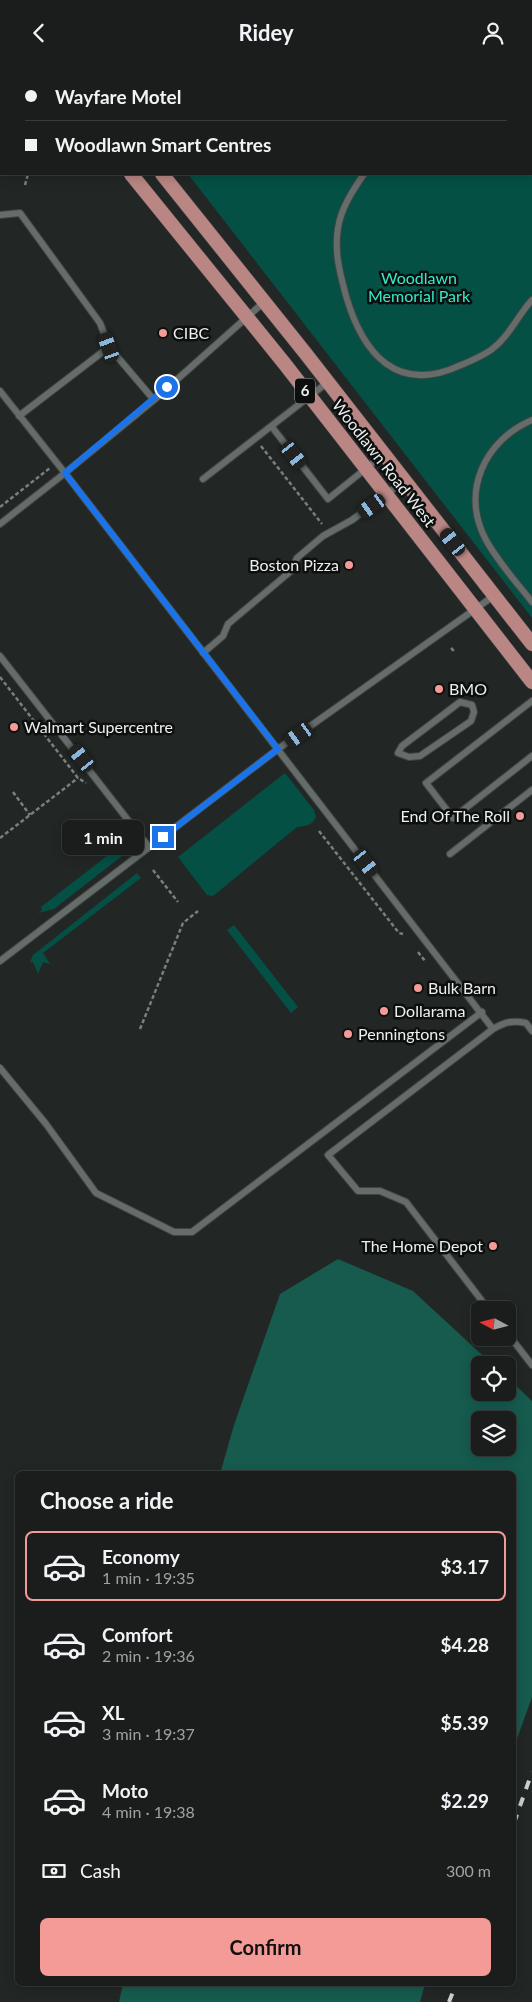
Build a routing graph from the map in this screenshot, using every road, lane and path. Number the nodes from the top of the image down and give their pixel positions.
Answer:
1 (28, 175) edge
2 (132, 175) edge
3 (163, 175) edge
4 (363, 175) edge
5 (25, 185) dead end
6 (0, 215) edge
7 (532, 300) edge
8 (264, 302) junction
9 (246, 317) junction
10 (109, 347) junction
11 (328, 381) junction
12 (0, 391) edge
13 (310, 397) junction
14 (154, 400) junction
15 (19, 416) junction
16 (532, 420) edge
17 (272, 427) junction
18 (260, 444) dead end
19 (384, 454) junction
20 (57, 463) junction
21 (366, 469) junction
22 (65, 473) junction
23 (202, 479) dead end
24 (405, 480) junction
25 (387, 495) junction
26 (0, 507) edge
27 (0, 524) edge
28 (322, 524) dead end
29 (495, 595) junction
30 (532, 602) edge
31 (477, 610) junction
32 (532, 644) edge
33 (451, 648) dead end
34 (203, 653) junction
35 (455, 653) dead end
36 (0, 655) edge
37 (0, 677) edge
38 (532, 682) edge
39 (532, 701) edge
40 (278, 749) junction
41 (398, 753) joint
42 (532, 757) edge
43 (78, 778) junction
44 (89, 785) dead end
45 (532, 790) edge
46 (14, 792) dead end
47 (31, 815) junction
48 (319, 831) dead end
49 (0, 839) edge
50 (149, 847) junction
51 (450, 854) dead end
52 (153, 870) dead end
53 (178, 902) dead end
54 (198, 911) dead end
55 (403, 934) dead end
56 (418, 952) dead end
57 (0, 961) edge
58 (426, 961) dead end
59 (482, 1012) junction
60 (529, 1021) edge
61 (140, 1029) dead end
62 (493, 1029) junction
63 (532, 1031) edge
64 (0, 1067) edge
65 (482, 1301) edge
66 (516, 1344) edge
67 (532, 1365) edge

1 - 5 path
2 - 9 main road, Woodlawn Road West / 6
3 - 8 main road, Woodlawn Road West / 6
4 - 7 lane
6 - 10 lane
8 - 9 lane
8 - 11 main road, Woodlawn Road West / 6
9 - 13 main road, Woodlawn Road West / 6
9 - 14 lane
10 - 14 lane
10 - 15 lane
11 - 13 lane
11 - 19 main road, Woodlawn Road West / 6
12 - 15 lane
13 - 17 lane
13 - 21 main road, Woodlawn Road West / 6
14 - 22 lane
15 - 20 lane
16 - 30 lane
17 - 21 lane
17 - 23 lane
18 - 28 path
19 - 21 lane
19 - 24 main road, Woodlawn Road West / 6
20 - 22 lane
20 - 26 path
21 - 25 main road, Woodlawn Road West / 6
22 - 27 lane
22 - 34 lane
24 - 25 lane
24 - 29 main road, Woodlawn Road West / 6
25 - 31 main road, Woodlawn Road West / 6
25 - 34 lane
29 - 31 lane
29 - 32 main road, Woodlawn Road West / 6
31 - 38 main road, Woodlawn Road West / 6
31 - 40 lane
33 - 35 path
34 - 40 lane
36 - 50 lane
37 - 43 path
39 - 42 lane
40 - 50 lane
40 - 59 lane
41 - 41 lane
43 - 44 path
43 - 47 path
45 - 51 lane
46 - 47 path
47 - 49 path
48 - 55 path
50 - 57 lane
52 - 53 path
54 - 61 path
56 - 58 path
59 - 62 lane
59 - 64 lane
60 - 62 lane
60 - 63 lane
62 - 65 lane
66 - 67 lane

